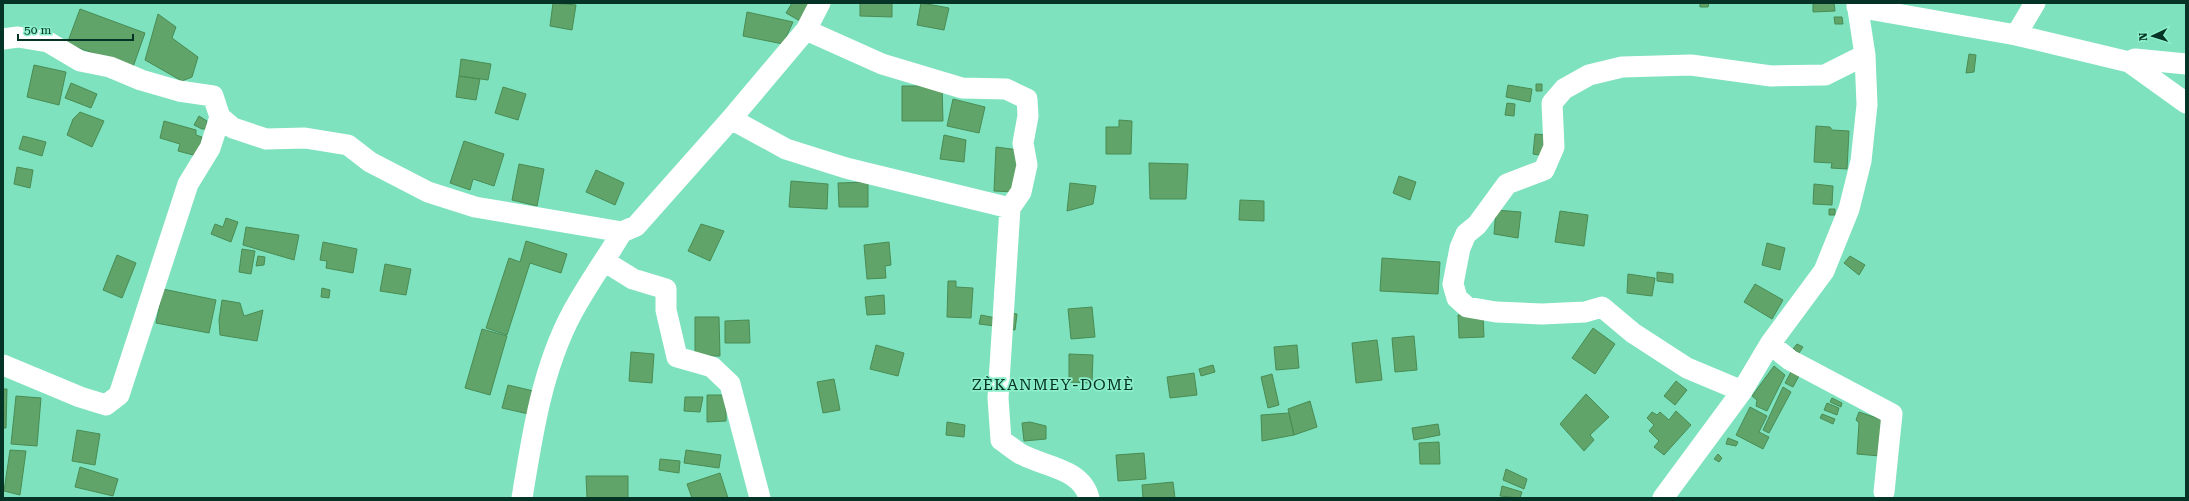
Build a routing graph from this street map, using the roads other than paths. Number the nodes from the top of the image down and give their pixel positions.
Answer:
1 (820, 3) edge
2 (2034, 3) edge
3 (1857, 5) edge
4 (806, 30) junction
5 (2016, 34) junction
6 (3, 39) edge
7 (1865, 55) junction
8 (2129, 62) junction
9 (2186, 64) edge
10 (2186, 103) edge
11 (220, 118) junction
12 (731, 119) junction
13 (1010, 208) junction
14 (622, 232) junction
15 (604, 260) junction
16 (1770, 344) junction
17 (3, 365) edge
18 (1742, 391) junction
19 (1884, 492) dead end
20 (522, 498) edge
21 (760, 498) edge
22 (1089, 498) edge
23 (1663, 498) edge

1 - 4 street
2 - 5 street
3 - 5 street
3 - 7 street
4 - 12 street
4 - 13 street
5 - 8 street
6 - 11 street
7 - 16 street
7 - 18 street
8 - 9 street
8 - 10 street
11 - 14 street
11 - 17 street
12 - 13 street
12 - 14 street
13 - 22 street
14 - 15 street
15 - 20 street
15 - 21 street
16 - 18 street
16 - 19 street
18 - 23 street

